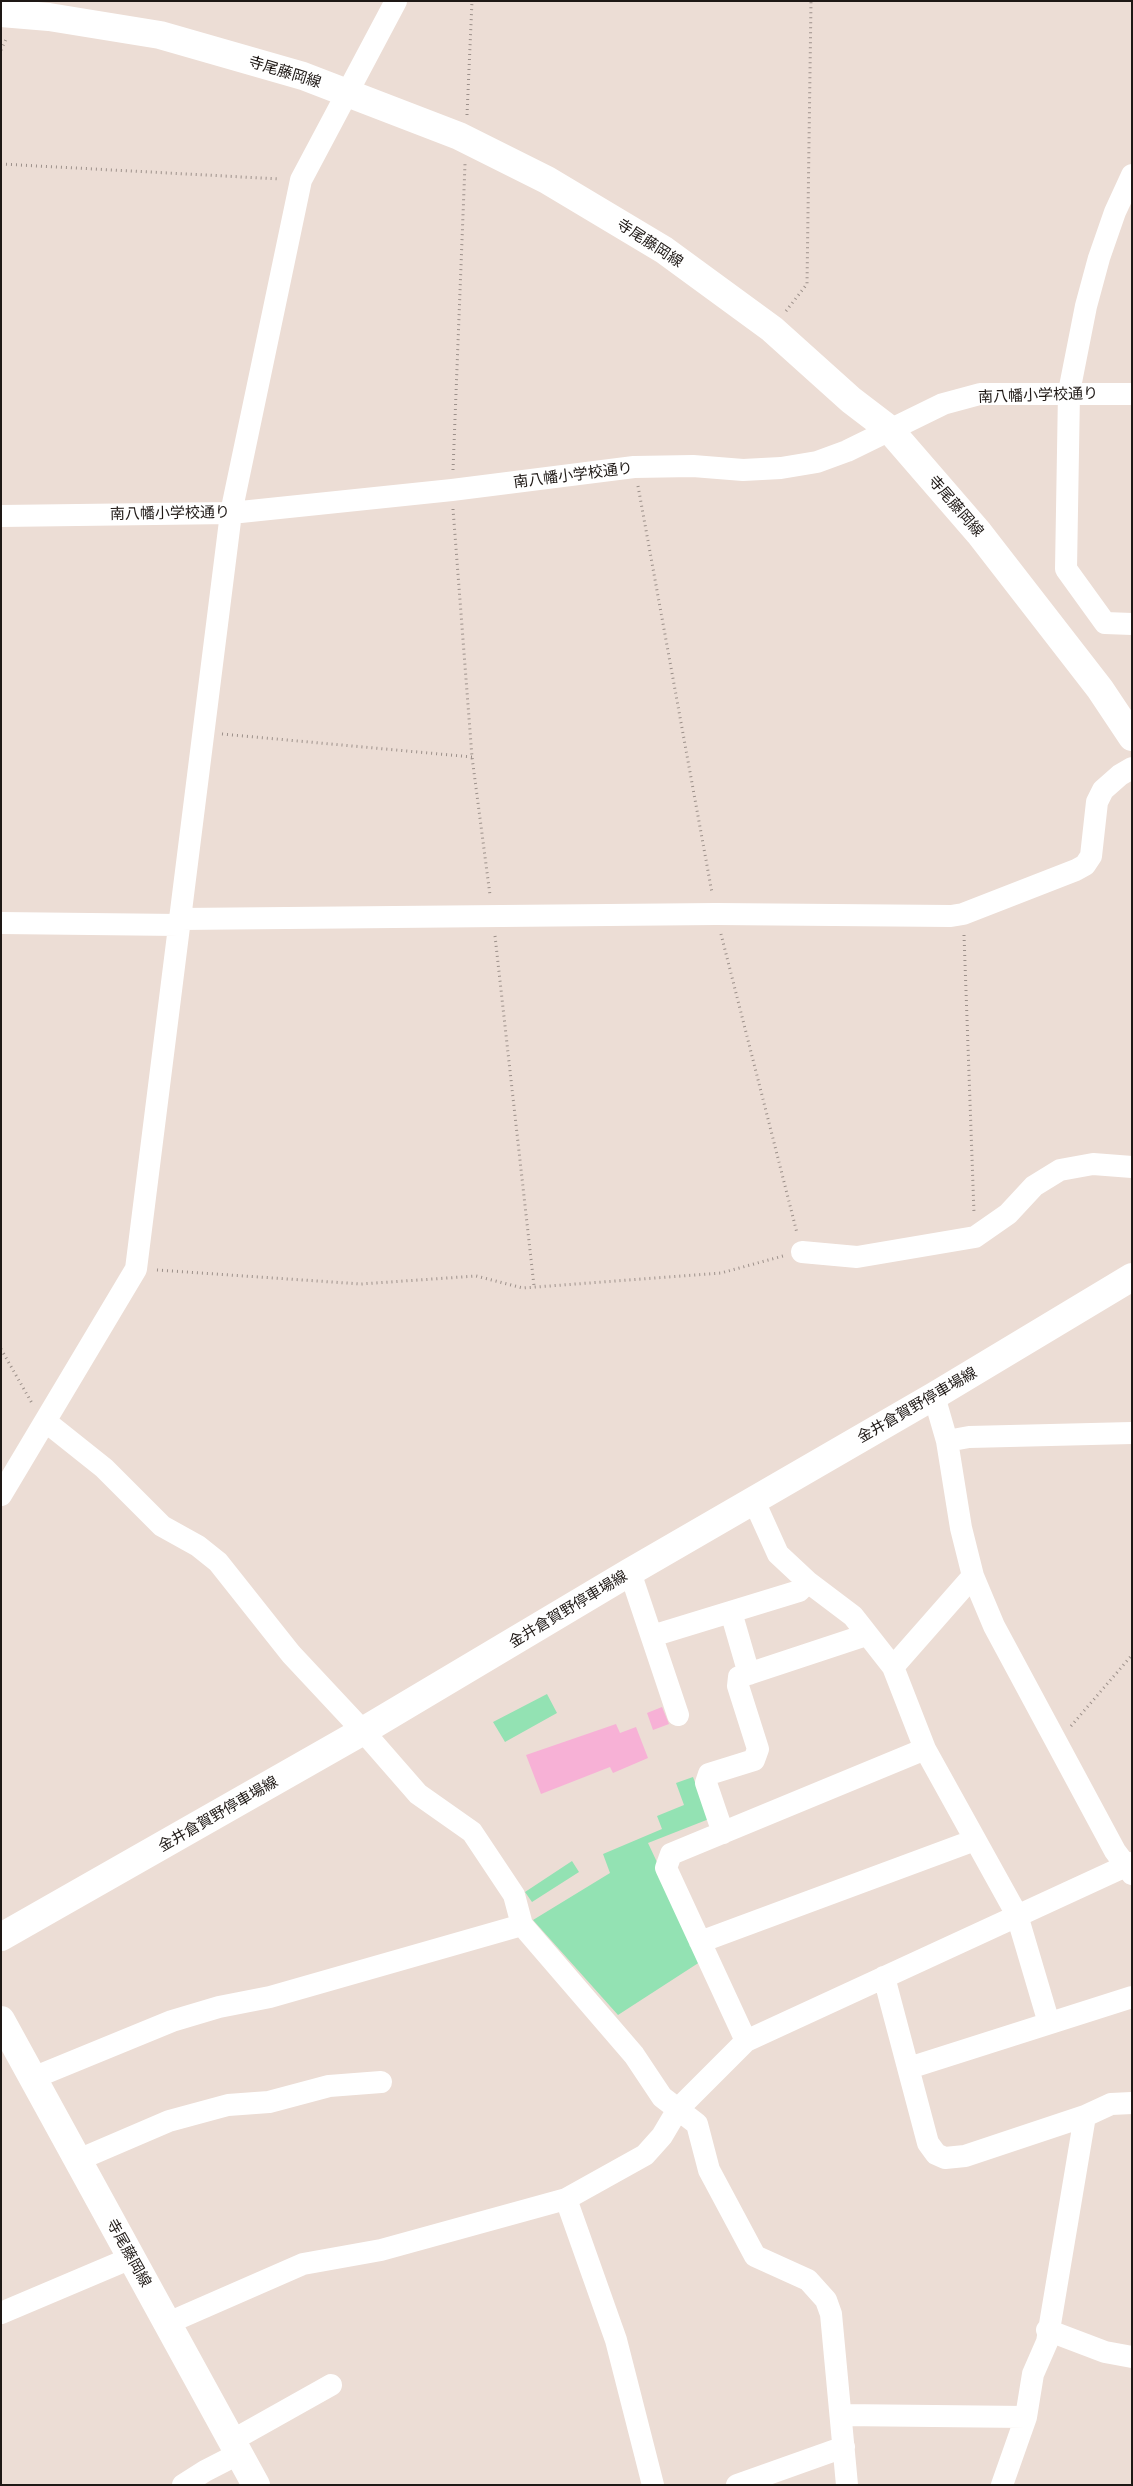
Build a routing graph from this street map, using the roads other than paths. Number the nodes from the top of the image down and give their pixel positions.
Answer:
1 (396, 1) edge
2 (1, 13) edge
3 (347, 93) junction
4 (1132, 175) edge
5 (1070, 392) junction
6 (1132, 394) edge
7 (889, 429) junction
8 (231, 513) junction
9 (1, 516) edge
10 (1132, 624) edge
11 (1132, 737) edge
12 (1132, 768) edge
13 (179, 922) junction
14 (1, 923) edge
15 (1132, 1167) edge
16 (802, 1252) road end
17 (1132, 1278) edge
18 (934, 1396) junction
19 (45, 1421) junction
20 (1132, 1432) edge
21 (947, 1441) junction
22 (1, 1495) edge
23 (754, 1501) junction
24 (630, 1572) junction
25 (973, 1576) junction
26 (808, 1582) junction
27 (731, 1612) junction
28 (866, 1635) junction
29 (652, 1636) junction
30 (893, 1667) junction
31 (749, 1674) junction
32 (678, 1715) dead end
33 (363, 1731) junction
34 (925, 1749) junction
35 (723, 1833) junction
36 (975, 1840) junction
37 (1130, 1868) edge
38 (1017, 1915) junction
39 (522, 1925) junction
40 (1, 1937) edge
41 (700, 1942) junction
42 (884, 1977) junction
43 (1132, 1997) edge
44 (1, 2020) edge
45 (1049, 2023) junction
46 (746, 2042) junction
47 (909, 2068) junction
48 (33, 2078) junction
49 (381, 2082) dead end
50 (1132, 2103) edge
51 (678, 2109) junction
52 (1085, 2116) junction
53 (78, 2160) junction
54 (566, 2199) junction
55 (131, 2258) junction
56 (1, 2313) edge
57 (168, 2323) junction
58 (1047, 2330) junction
59 (1132, 2357) edge
60 (331, 2385) dead end
61 (842, 2415) junction
62 (1026, 2417) junction
63 (237, 2447) junction
64 (844, 2448) junction
65 (183, 2485) edge
66 (256, 2485) edge
67 (653, 2485) edge
68 (737, 2485) edge
69 (846, 2485) edge
70 (1002, 2485) edge

1 - 3 street
2 - 3 main road, 寺尾藤岡線
3 - 7 main road, 寺尾藤岡線
3 - 8 street
4 - 5 street
5 - 6 street, 南八幡小学校通り
5 - 7 street, 南八幡小学校通り
5 - 10 street
7 - 8 street, 南八幡小学校通り
7 - 11 main road, 寺尾藤岡線
8 - 9 street, 南八幡小学校通り
8 - 13 street
12 - 13 street
13 - 14 street
13 - 19 street
15 - 16 street
17 - 18 main road, 金井倉賀野停車場線
18 - 21 street
18 - 23 main road, 金井倉賀野停車場線
19 - 22 street
19 - 33 street
20 - 21 street
21 - 25 street
23 - 24 main road, 金井倉賀野停車場線
23 - 26 street
24 - 29 street
24 - 33 main road, 金井倉賀野停車場線
25 - 30 street
25 - 37 street
26 - 27 street
26 - 28 street
27 - 29 street
27 - 31 street
28 - 30 street
28 - 31 street
29 - 32 street
30 - 34 street
31 - 35 street
33 - 39 street
33 - 40 main road, 金井倉賀野停車場線
34 - 35 street
34 - 36 street
35 - 41 street
36 - 38 street
36 - 41 street
37 - 38 street
38 - 42 street
38 - 45 street
39 - 48 street
39 - 51 street
41 - 46 street
42 - 46 street
42 - 47 street
43 - 45 street
44 - 48 main road, 寺尾藤岡線
45 - 47 street
46 - 51 street
47 - 52 street
48 - 53 main road, 寺尾藤岡線
49 - 53 street
50 - 52 street
51 - 54 street
51 - 61 street
52 - 58 street
53 - 55 main road, 寺尾藤岡線
54 - 57 street
54 - 67 street
55 - 56 street
55 - 57 main road, 寺尾藤岡線
57 - 63 main road, 寺尾藤岡線
58 - 59 street
58 - 62 street
60 - 63 street
61 - 62 street
61 - 64 street
62 - 70 street
63 - 65 street
63 - 66 main road, 寺尾藤岡線
64 - 68 street
64 - 69 street

